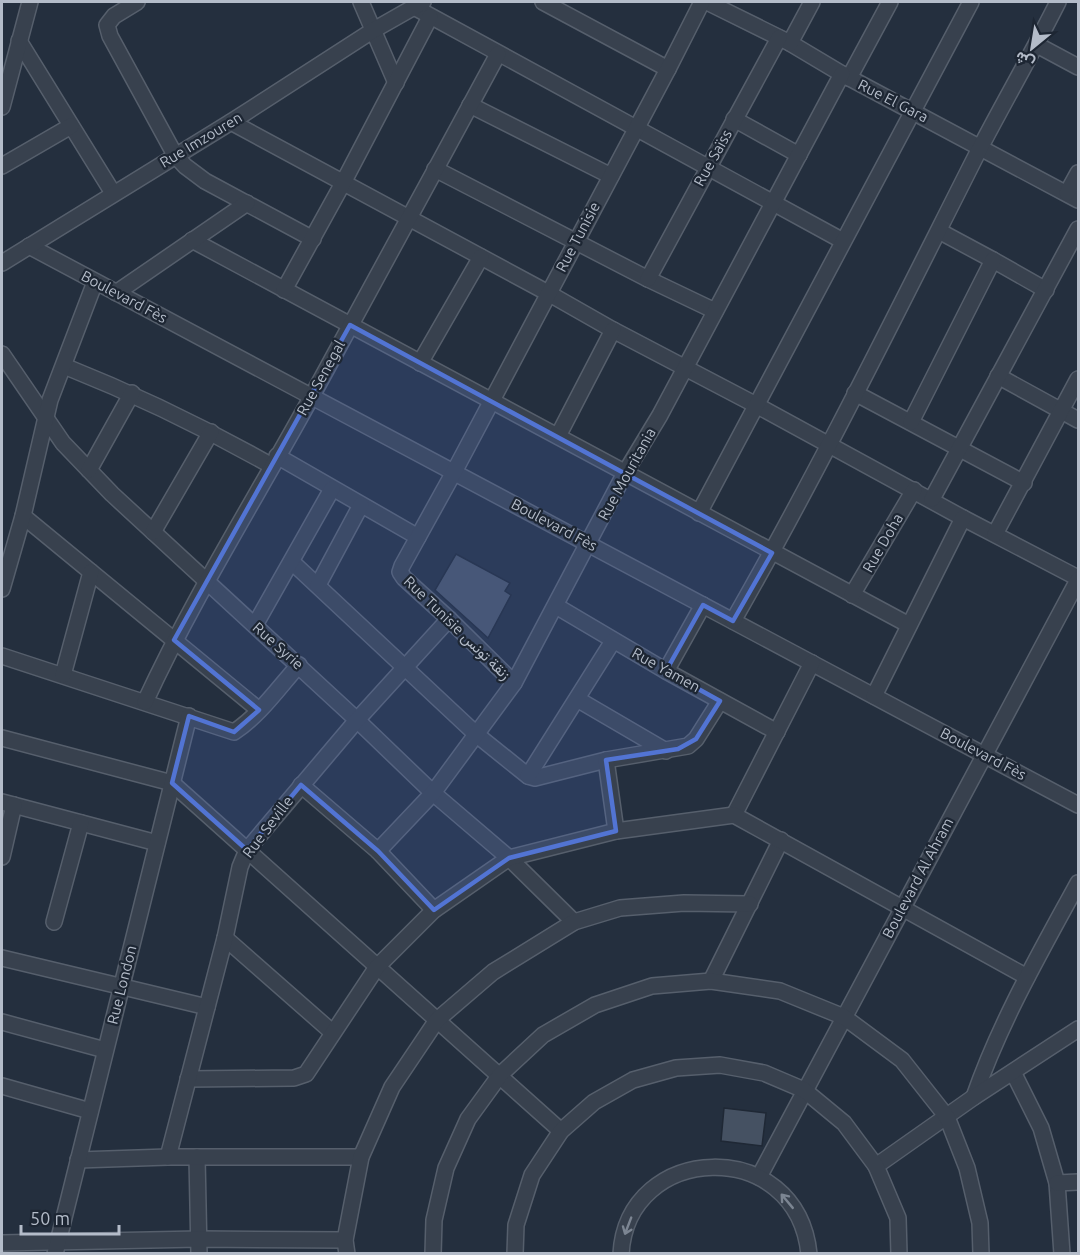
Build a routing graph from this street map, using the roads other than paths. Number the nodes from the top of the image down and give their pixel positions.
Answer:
1 (30, 2) edge
2 (138, 2) edge
3 (362, 2) edge
4 (543, 2) edge
5 (702, 2) edge
6 (707, 2) edge
7 (812, 2) edge
8 (890, 2) edge
9 (971, 2) edge
10 (1058, 2) edge
11 (418, 4) edge
12 (430, 17) junction
13 (372, 31) junction
14 (784, 40) junction
15 (19, 41) junction
16 (1037, 45) junction
17 (498, 54) junction
18 (1078, 67) edge
19 (668, 69) junction
20 (845, 76) junction
21 (396, 83) junction
22 (470, 105) junction
23 (2, 107) edge
24 (913, 111) junction
25 (734, 119) junction
26 (231, 122) junction
27 (71, 126) junction
28 (636, 129) junction
29 (980, 148) junction
30 (174, 155) junction
31 (799, 155) junction
32 (2, 166) edge
33 (707, 167) junction
34 (435, 169) junction
35 (1078, 173) edge
36 (611, 176) junction
37 (344, 183) junction
38 (113, 193) junction
39 (1073, 196) edge
40 (247, 203) junction
41 (774, 204) junction
42 (409, 218) junction
43 (1078, 230) edge
44 (939, 231) junction
45 (314, 239) junction
46 (192, 240) junction
47 (576, 242) junction
48 (843, 242) junction
49 (29, 246) junction
50 (480, 257) junction
51 (993, 260) junction
52 (2, 263) edge
53 (648, 279) junction
54 (95, 282) junction
55 (284, 290) junction
56 (1046, 290) junction
57 (116, 293) junction
58 (548, 293) junction
59 (715, 311) junction
60 (350, 326) junction
61 (613, 330) junction
62 (2, 354) edge
63 (420, 363) junction
64 (64, 366) junction
65 (685, 368) junction
66 (8, 375) edge
67 (998, 376) junction
68 (1078, 379) edge
69 (132, 393) junction
70 (855, 393) junction
71 (311, 397) junction
72 (490, 401) junction
73 (756, 405) junction
74 (1062, 411) junction
75 (45, 418) junction
76 (1078, 420) edge
77 (911, 422) junction
78 (211, 432) junction
79 (558, 436) junction
80 (830, 444) junction
81 (960, 447) junction
82 (274, 461) junction
83 (89, 470) junction
84 (454, 472) junction
85 (625, 473) junction
86 (1024, 483) junction
87 (332, 489) junction
88 (914, 490) junction
89 (932, 499) junction
90 (362, 505) junction
91 (699, 513) junction
92 (23, 516) junction
93 (963, 518) junction
94 (153, 532) junction
95 (995, 534) junction
96 (418, 537) junction
97 (589, 544) junction
98 (772, 553) junction
99 (292, 562) junction
100 (91, 572) junction
101 (400, 572) joint
102 (1078, 579) edge
103 (206, 580) junction
104 (318, 585) junction
105 (2, 589) edge
106 (852, 596) junction
107 (703, 605) junction
108 (556, 606) junction
109 (449, 619) junction
110 (734, 621) junction
111 (255, 625) junction
112 (909, 626) junction
113 (174, 640) junction
114 (613, 641) junction
115 (2, 656) edge
116 (812, 663) junction
117 (298, 665) junction
118 (405, 669) junction
119 (666, 671) junction
120 (63, 675) junction
121 (514, 683) junction
122 (874, 696) junction
123 (577, 699) junction
124 (720, 700) junction
125 (145, 702) junction
126 (259, 710) junction
127 (189, 716) junction
128 (357, 720) junction
129 (777, 732) junction
130 (477, 735) junction
131 (2, 738) edge
132 (666, 751) junction
133 (984, 755) junction
134 (606, 760) junction
135 (528, 776) junction
136 (172, 783) junction
137 (301, 784) junction
138 (433, 793) junction
139 (8, 804) edge
140 (1078, 805) edge
141 (734, 815) junction
142 (81, 823) junction
143 (616, 831) junction
144 (781, 840) junction
145 (157, 843) junction
146 (248, 850) junction
147 (378, 851) junction
148 (2, 857) edge
149 (509, 858) junction
150 (1078, 884) edge
151 (750, 904) junction
152 (903, 907) junction
153 (434, 910) junction
154 (54, 922) dead end
155 (574, 922) junction
156 (225, 938) junction
157 (2, 958) edge
158 (377, 967) junction
159 (1027, 977) junction
160 (711, 981) junction
161 (121, 986) junction
162 (207, 1007) junction
163 (844, 1017) junction
164 (437, 1020) junction
165 (2, 1022) edge
166 (1078, 1029) edge
167 (332, 1032) junction
168 (105, 1050) junction
169 (1013, 1072) junction
170 (500, 1075) junction
171 (188, 1079) junction
172 (2, 1086) edge
173 (804, 1090) junction
174 (974, 1096) junction
175 (90, 1111) junction
176 (947, 1117) junction
177 (561, 1131) junction
178 (168, 1156) junction
179 (197, 1157) junction
180 (361, 1157) junction
181 (78, 1160) junction
182 (876, 1166) junction
183 (759, 1177) junction
184 (1078, 1182) edge
185 (1057, 1183) junction
186 (2, 1243) edge
187 (199, 1246) edge
188 (346, 1247) edge
189 (56, 1248) edge
190 (433, 1254) edge
191 (515, 1254) edge
192 (621, 1254) edge
193 (809, 1254) edge
194 (899, 1254) edge
195 (981, 1254) edge
196 (1062, 1254) edge

1 - 15 street
2 - 30 street
3 - 13 street
4 - 19 street
5 - 19 street, Rue Tunisie
6 - 14 street, Rue El Gara
7 - 14 street, Rue Saïss
8 - 20 street, Rue Mouritania
9 - 24 street
10 - 16 street
11 - 12 street
11 - 13 street, Rue Imzouren
12 - 17 street
12 - 21 street
13 - 21 street
13 - 26 street, Rue Imzouren
14 - 20 street, Rue El Gara
14 - 25 street, Rue Saïss
15 - 23 street
15 - 27 street
16 - 18 street
16 - 29 street
17 - 22 street, Rue Senegal
17 - 28 street
19 - 28 street, Rue Tunisie
20 - 24 street, Rue El Gara
20 - 31 street, Rue Mouritania
21 - 37 street
22 - 34 street, Rue Senegal
22 - 36 street
24 - 29 street, Rue El Gara
24 - 48 street
25 - 31 street
25 - 33 street, Rue Saïss
26 - 30 street, Rue Imzouren
26 - 37 street
27 - 32 street
27 - 38 street
28 - 33 street
28 - 36 street, Rue Tunisie
29 - 39 street, Rue El Gara
29 - 44 street
30 - 38 street, Rue Imzouren
30 - 40 street
31 - 41 street, Rue Mouritania
33 - 41 street
33 - 53 street, Rue Saïss
34 - 42 street, Rue Senegal
34 - 47 street
35 - 39 street
36 - 47 street, Rue Tunisie
37 - 42 street
37 - 45 street
38 - 49 street, Rue Imzouren
40 - 45 street
40 - 46 street
41 - 48 street
41 - 59 street, Rue Mouritania
42 - 50 street
42 - 60 street, Rue Senegal
43 - 56 street
44 - 51 street
44 - 70 street
45 - 55 street
46 - 55 street
46 - 57 street
47 - 53 street
47 - 58 street, Rue Tunisie
48 - 73 street
49 - 52 street, Rue Imzouren
49 - 54 street, Boulevard Fès
50 - 58 street
50 - 63 street
51 - 56 street
51 - 77 street
53 - 59 street
54 - 57 street, Boulevard Fès
54 - 64 street
55 - 60 street
56 - 67 street
57 - 71 street, Boulevard Fès
58 - 61 street
58 - 72 street, Rue Tunisie
59 - 65 street, Rue Mouritania
60 - 63 street
60 - 71 street, Rue Senegal
61 - 65 street
61 - 79 street
62 - 66 street, Rue Syrie
63 - 72 street
64 - 69 street
64 - 75 street
65 - 73 street
65 - 85 street, Rue Mouritania
66 - 75 street, Rue Syrie
67 - 74 street
67 - 81 street
68 - 74 street
69 - 78 street
69 - 83 street
70 - 77 street
70 - 80 street
71 - 82 street, Rue Senegal
71 - 84 street, Boulevard Fès
72 - 79 street
72 - 84 street, Rue Tunisie
73 - 80 street
73 - 91 street
74 - 76 street
74 - 86 street
75 - 83 street, Rue Syrie
75 - 92 street
77 - 81 street
78 - 82 street
78 - 94 street
79 - 85 street
80 - 88 street
80 - 98 street
81 - 86 street
81 - 89 street
82 - 87 street
82 - 103 street, Rue Senegal
83 - 94 street, Rue Syrie
84 - 96 street, Rue Tunisie
84 - 97 street, Boulevard Fès
85 - 91 street
85 - 97 street, Rue Mouritania
86 - 95 street
87 - 90 street
87 - 99 street
88 - 89 street
88 - 106 street, Rue Doha
89 - 93 street
90 - 96 street
90 - 104 street
91 - 98 street
92 - 100 street
92 - 105 street
93 - 95 street
93 - 112 street
94 - 103 street, Rue Syrie
95 - 102 street
96 - 101 street, Rue Tunisie
97 - 107 street, Boulevard Fès
97 - 108 street, Rue Mouritania
98 - 106 street
98 - 110 street
99 - 104 street
99 - 111 street
100 - 113 street
100 - 120 street
101 - 109 street, Rue Tunisie زنقة تونس
102 - 133 street, Boulevard Al Ahram
103 - 111 street, Rue Syrie
103 - 113 street, Rue Senegal
104 - 118 street
106 - 112 street
107 - 110 street, Boulevard Fès
107 - 119 street
108 - 114 street, Rue Yamen
108 - 121 street, Rue Mouritania
109 - 118 street, Rue Seville
109 - 121 street, Rue Tunisie زنقة تونس
110 - 116 street, Boulevard Fès
111 - 117 street, Rue Syrie
112 - 122 street
113 - 125 street, Rue Senegal
113 - 126 street
114 - 119 street, Rue Yamen
114 - 123 street
115 - 120 street
116 - 122 street, Boulevard Fès
116 - 129 street
117 - 126 street
117 - 128 street, Rue Syrie
118 - 128 street, Rue Seville
118 - 130 street
119 - 124 street, Rue Yamen
120 - 125 street
121 - 130 street, Rue Mouritania
122 - 133 street, Boulevard Fès
123 - 132 street
123 - 135 street
124 - 129 street, Rue Yamen
124 - 132 street
125 - 127 street
126 - 127 street
127 - 136 street, Rue London
128 - 137 street, Rue Seville
128 - 138 street, Rue Syrie
129 - 141 street
130 - 135 street
130 - 138 street, Rue Mouritania
131 - 136 street
132 - 134 street
133 - 140 street, Boulevard Fès
133 - 152 street, Boulevard Al Ahram
134 - 135 street
134 - 143 street
136 - 145 street, Rue London
136 - 146 street
137 - 146 street, Rue Seville
137 - 147 street
138 - 147 street, Rue Mouritania
138 - 149 street, Rue Syrie
139 - 142 street
139 - 148 street
141 - 143 street
141 - 144 street
142 - 145 street
142 - 154 street
143 - 149 street
144 - 151 street
144 - 152 street
145 - 161 street, Rue London
146 - 156 street, Rue Seville
146 - 158 street
147 - 153 street
149 - 153 street
149 - 155 street, Rue Syrie
150 - 159 street
151 - 155 street
151 - 160 street
152 - 159 street
152 - 163 street, Boulevard Al Ahram
153 - 158 street
155 - 164 street
156 - 162 street, Rue Seville
156 - 167 street
157 - 161 street
158 - 164 street
158 - 167 street
159 - 174 street
160 - 163 street
160 - 170 street
161 - 162 street
161 - 168 street, Rue London
162 - 171 street, Rue Seville
163 - 173 street, Boulevard Al Ahram
163 - 176 street
164 - 170 street
164 - 180 street
165 - 168 street
166 - 169 street
167 - 171 street
168 - 175 street, Rue London
169 - 174 street
169 - 185 street
170 - 177 street
170 - 190 street
171 - 178 street, Rue Seville
172 - 175 street
173 - 177 street
173 - 182 street
173 - 183 street, Boulevard Al Ahram
174 - 176 street
175 - 181 street, Rue London
176 - 182 street
176 - 195 street
177 - 191 street
178 - 179 street
178 - 181 street
179 - 180 street
179 - 187 street
180 - 188 street
181 - 189 street, Rue London
182 - 194 street
183 -> 192 street
193 -> 183 street
184 - 185 street
185 - 196 street
186 - 189 street
187 - 188 street
187 - 189 street

